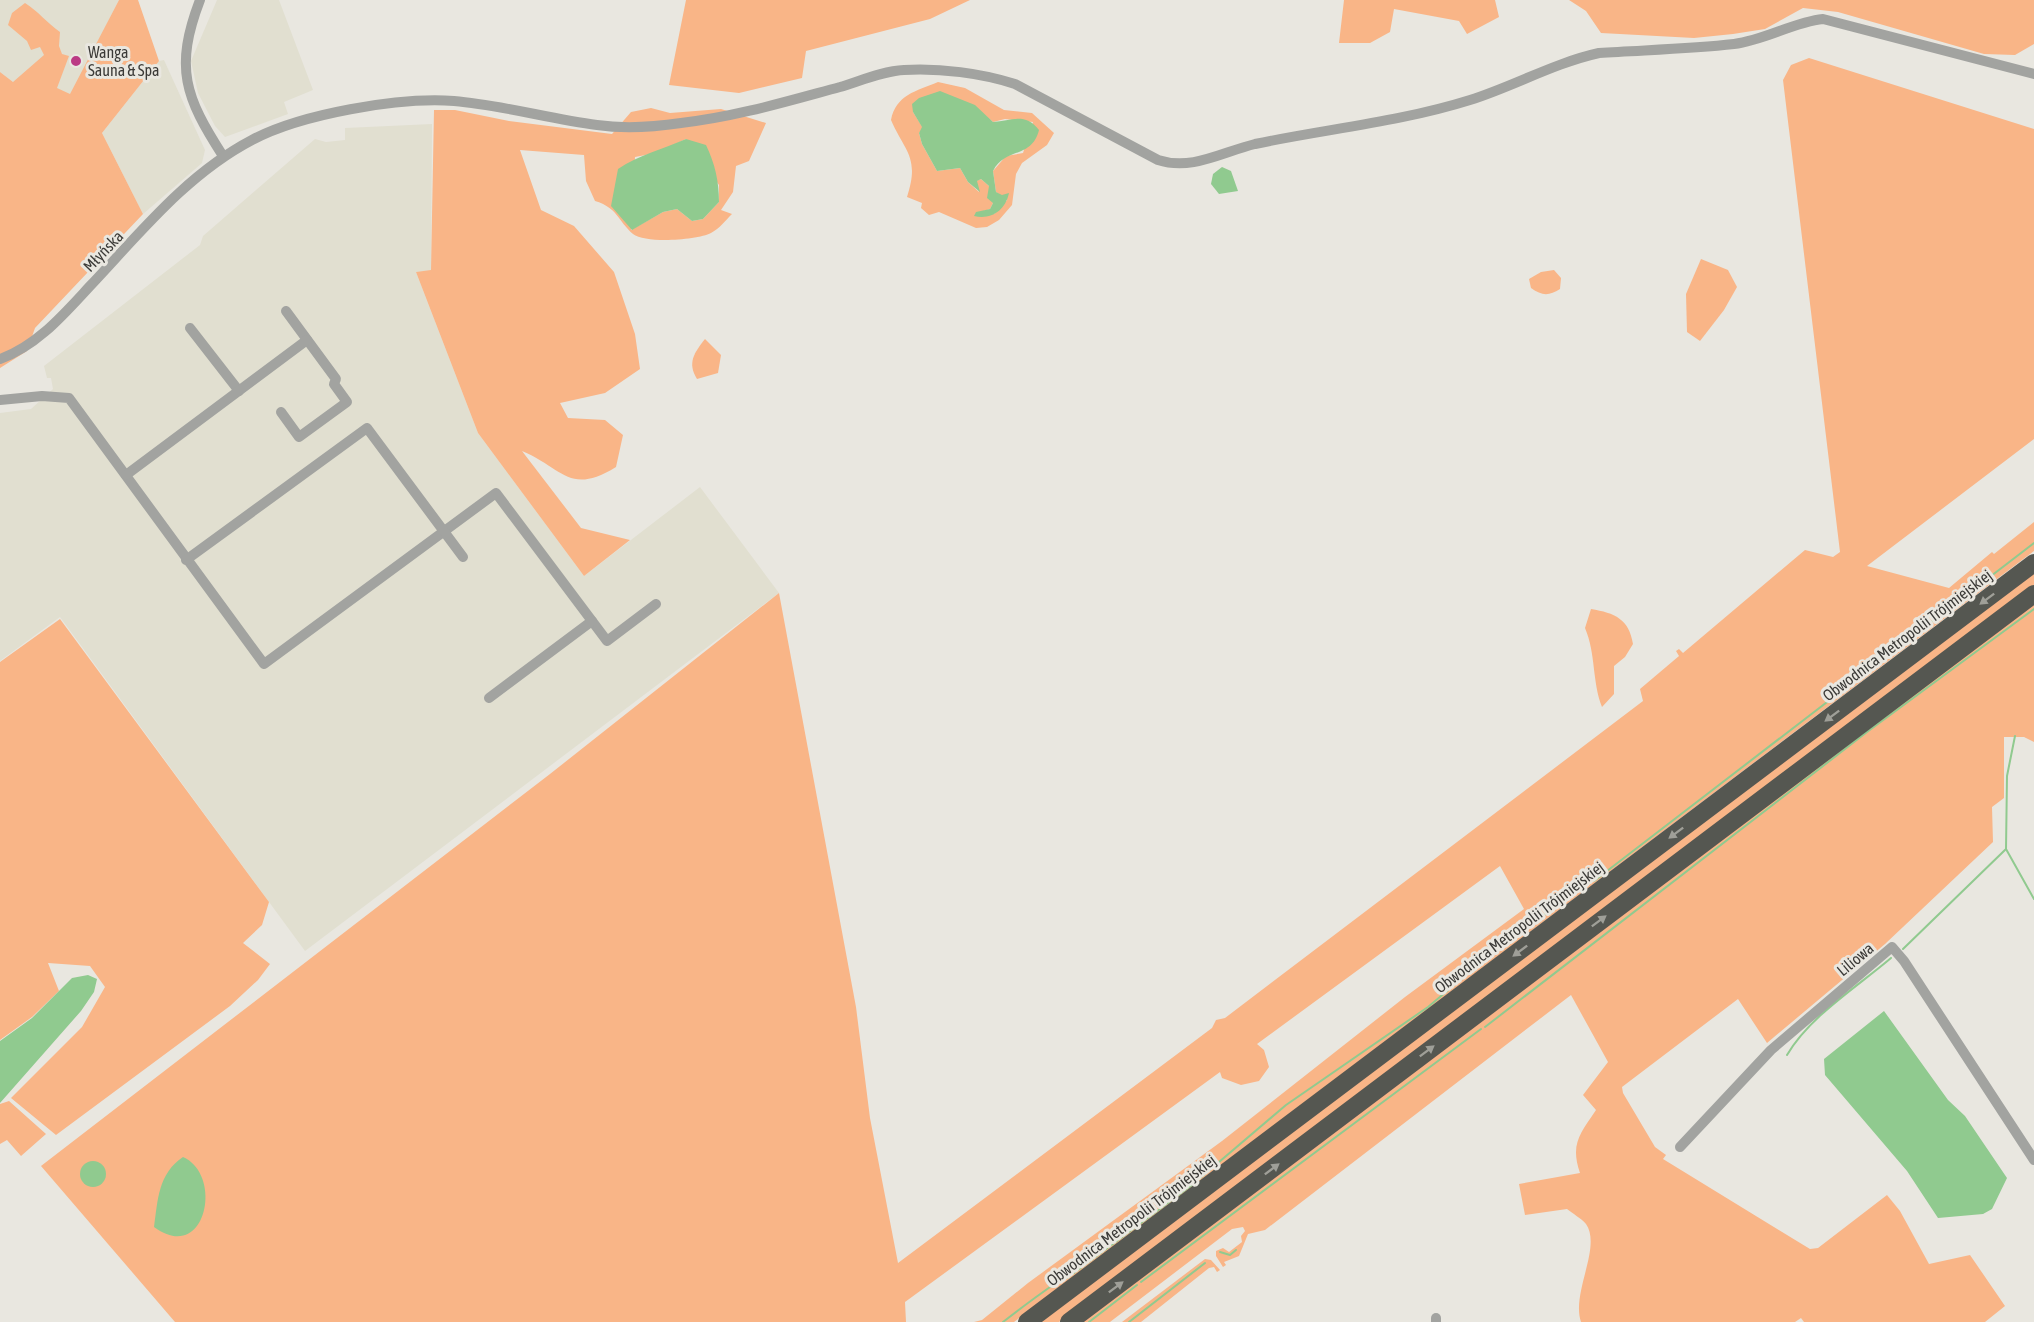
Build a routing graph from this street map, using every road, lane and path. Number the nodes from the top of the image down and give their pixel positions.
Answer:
1 (200, 0) edge
2 (2034, 74) edge
3 (223, 156) junction
4 (286, 311) dead end
5 (190, 327) dead end
6 (307, 340) junction
7 (0, 359) edge
8 (238, 392) junction
9 (0, 400) edge
10 (281, 412) dead end
11 (126, 475) junction
12 (444, 531) junction
13 (463, 557) dead end
14 (186, 560) junction
15 (2034, 563) edge
16 (2034, 594) edge
17 (656, 604) dead end
18 (592, 621) junction
19 (489, 698) dead end
20 (1680, 1147) dead end
21 (2034, 1160) edge
22 (1027, 1322) edge
23 (1069, 1322) edge

1 - 3 street
2 - 3 street, Młyńska
3 - 7 street, Młyńska
4 - 6 street
5 - 8 street
6 - 8 street
6 - 10 street
8 - 11 street
9 - 11 street
11 - 14 street
12 - 13 street
12 - 14 street
12 - 14 street
12 - 18 street
15 -> 22 highway, Obwodnica Metropolii Trójmiejskiej
23 -> 16 highway
17 - 18 street
18 - 19 street
20 - 21 street, Liliowa

